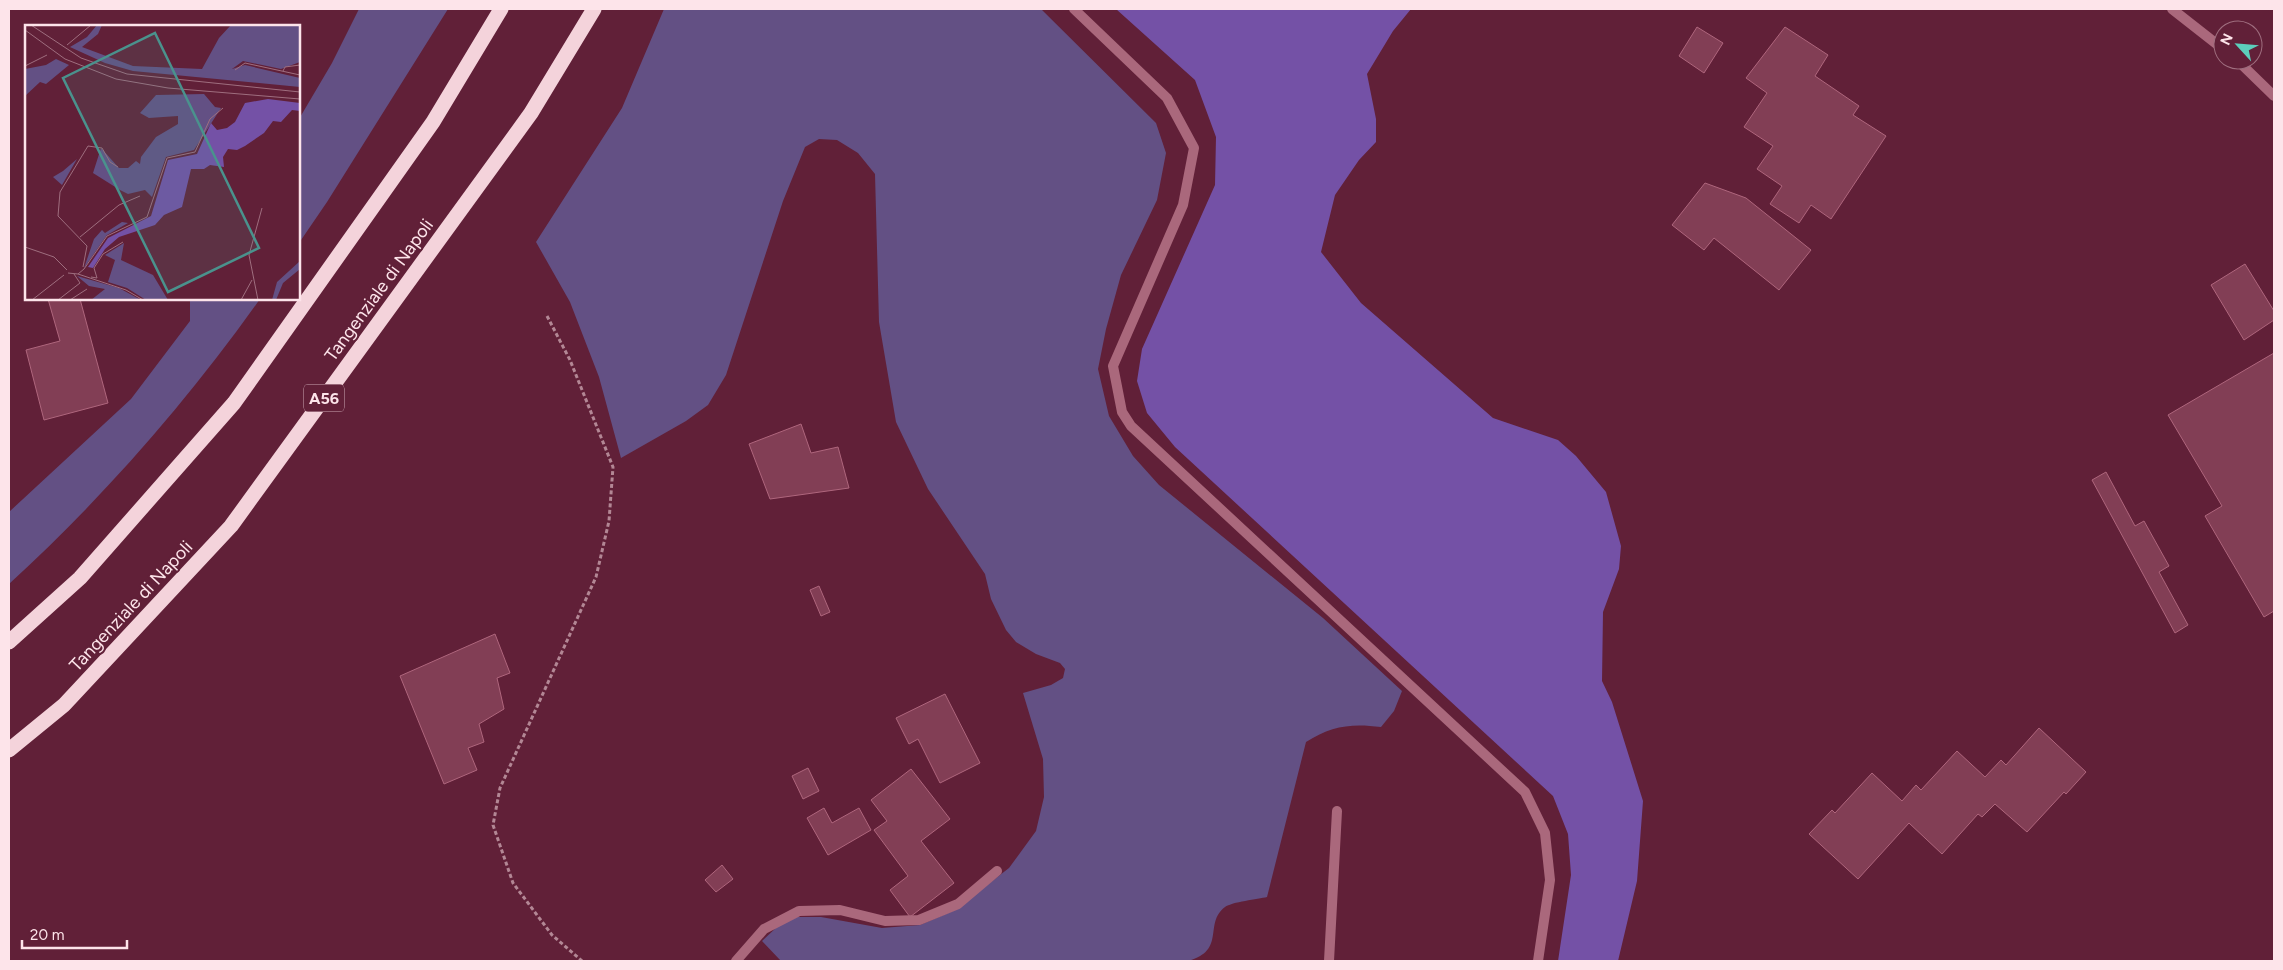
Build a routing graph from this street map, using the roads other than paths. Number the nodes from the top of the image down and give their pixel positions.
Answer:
1 (501, 9) edge
2 (594, 9) edge
3 (1074, 9) edge
4 (2172, 9) edge
5 (2213, 41) edge
6 (2247, 70) edge
7 (2274, 96) edge
8 (9, 642) edge
9 (9, 750) edge
10 (1337, 811) dead end
11 (997, 870) dead end
12 (736, 961) edge
13 (1329, 961) edge
14 (1538, 961) edge

1 - 8 highway
2 - 9 highway, Tangenziale di Napoli / A56
3 - 14 street
4 - 5 street
6 - 7 street
10 - 13 street
11 - 12 street

